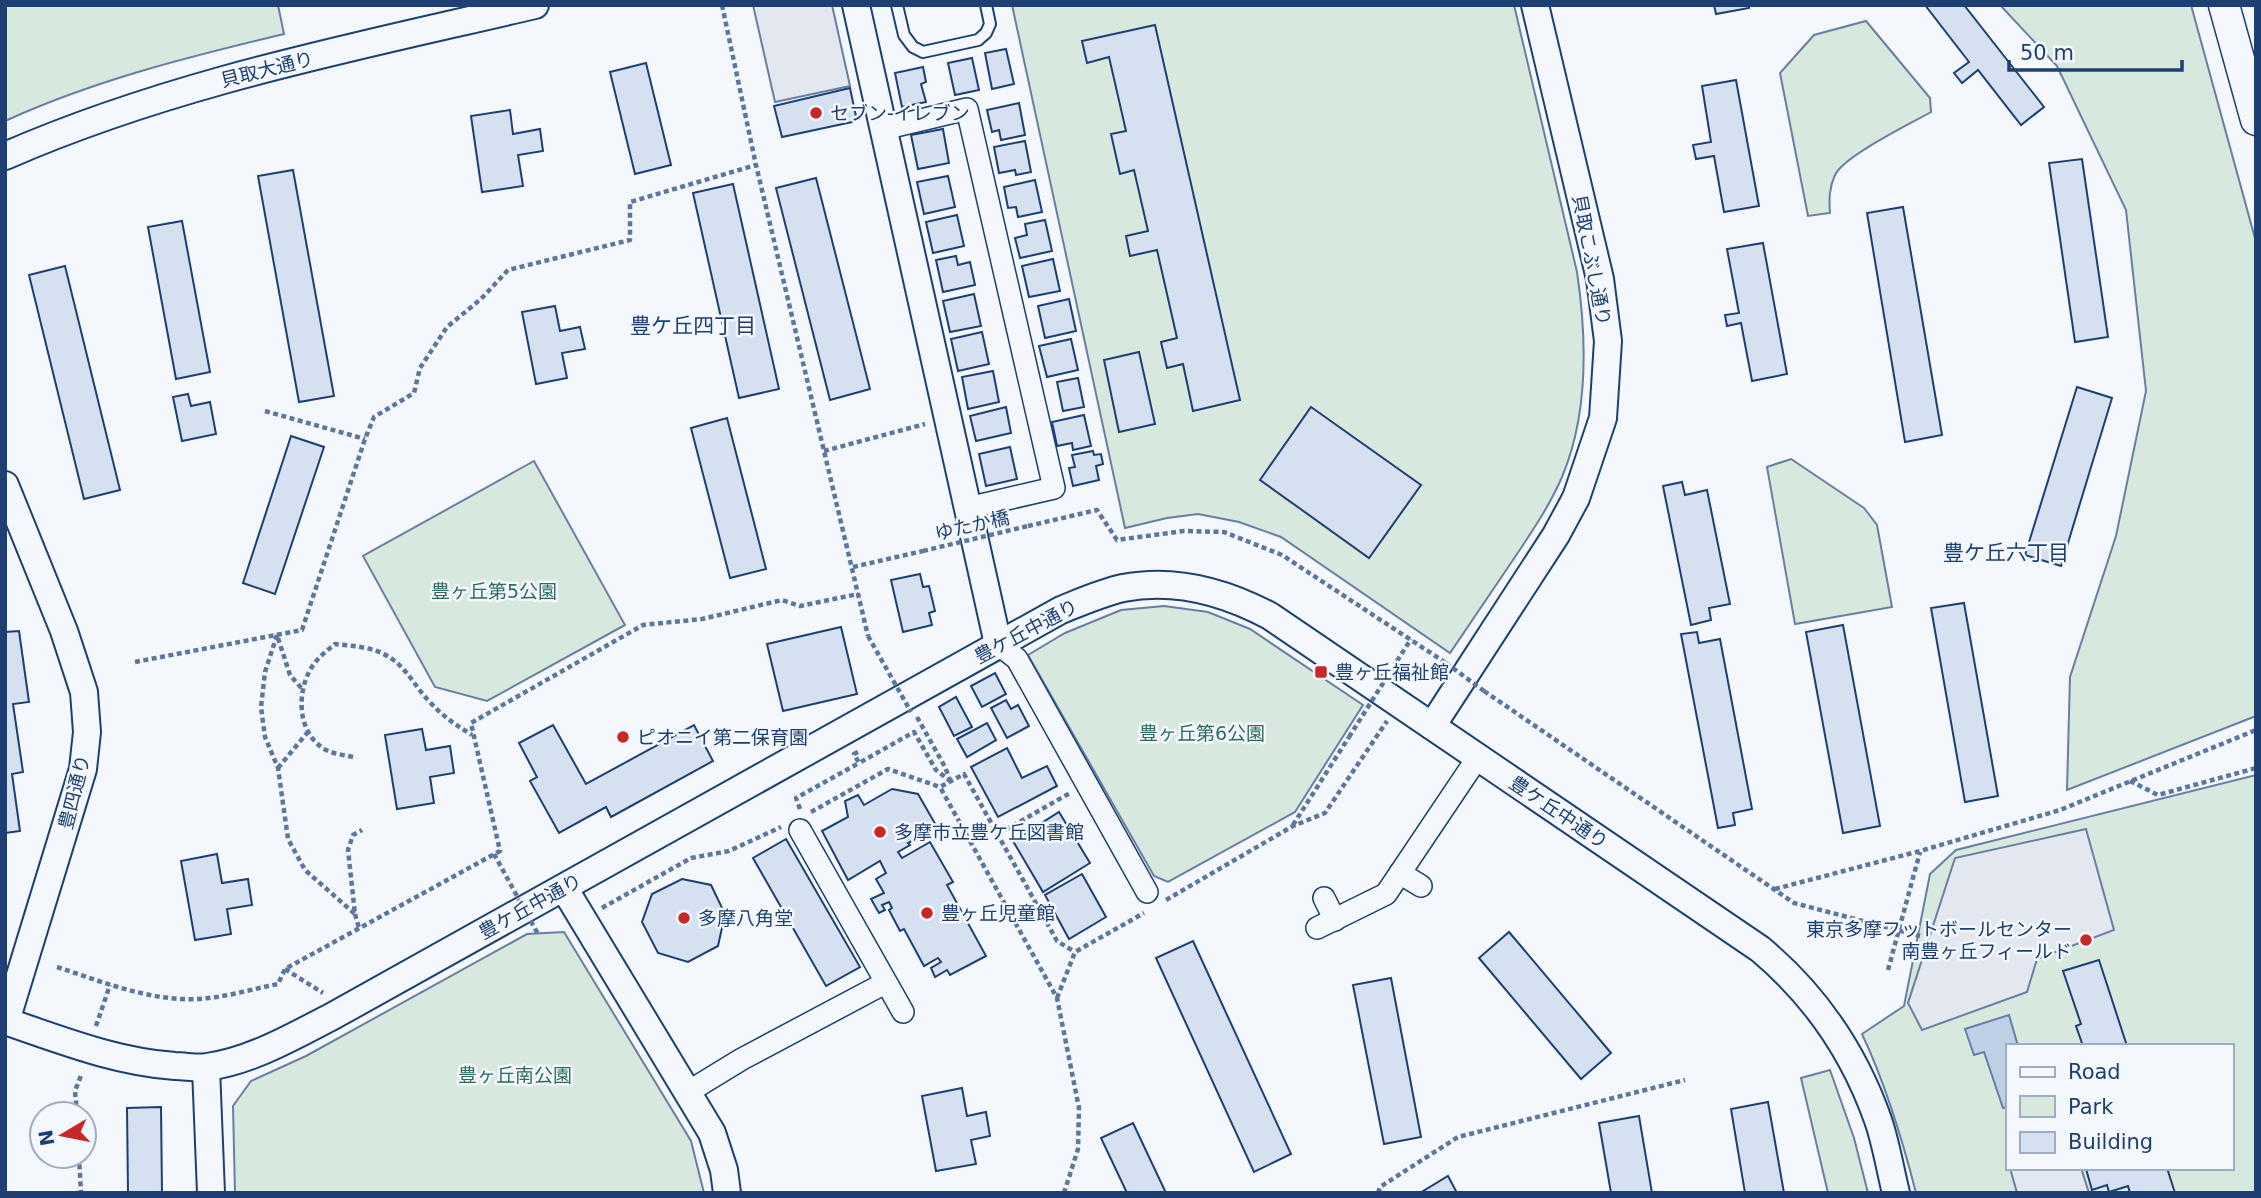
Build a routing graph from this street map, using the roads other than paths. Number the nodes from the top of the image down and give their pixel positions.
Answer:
1 (535, 5) edge
2 (856, 5) edge
3 (897, 5) edge
4 (986, 5) edge
5 (1535, 5) edge
6 (2224, 5) edge
7 (2256, 120) edge
8 (884, 129) junction
9 (5, 156) edge
10 (5, 485) edge
11 (968, 508) junction
12 (999, 645) junction
13 (1432, 726) junction
14 (1478, 757) junction
15 (795, 826) road end
16 (1400, 873) junction
17 (1420, 886) dead end
18 (564, 888) junction
19 (1324, 898) dead end
20 (1152, 902) road end
21 (885, 983) junction
22 (903, 1012) dead end
23 (5, 1021) edge
24 (206, 1068) junction
25 (688, 1091) junction
26 (211, 1193) edge
27 (727, 1193) edge
28 (1896, 1193) edge

1 - 9 street, 貝取大通り
2 - 8 street
3 - 4 lane
5 - 13 street, 貝取こぶし通り
6 - 7 main road
8 - 11 street
8 - 11 street
10 - 23 street, 豊四通り
11 - 12 street
12 - 13 street, 豊ケ丘中通り
12 - 18 street, 豊ケ丘中通り
12 - 20 street
13 - 14 street, 豊ケ丘中通り
14 - 16 street
14 - 28 street, 豊ケ丘中通り
15 - 21 street
16 - 17 street
16 - 19 street
18 - 24 street, 豊ケ丘中通り
18 - 25 street
21 - 22 street
21 - 25 street
23 - 24 street, 豊ケ丘中通り
24 - 26 street
25 - 27 street

